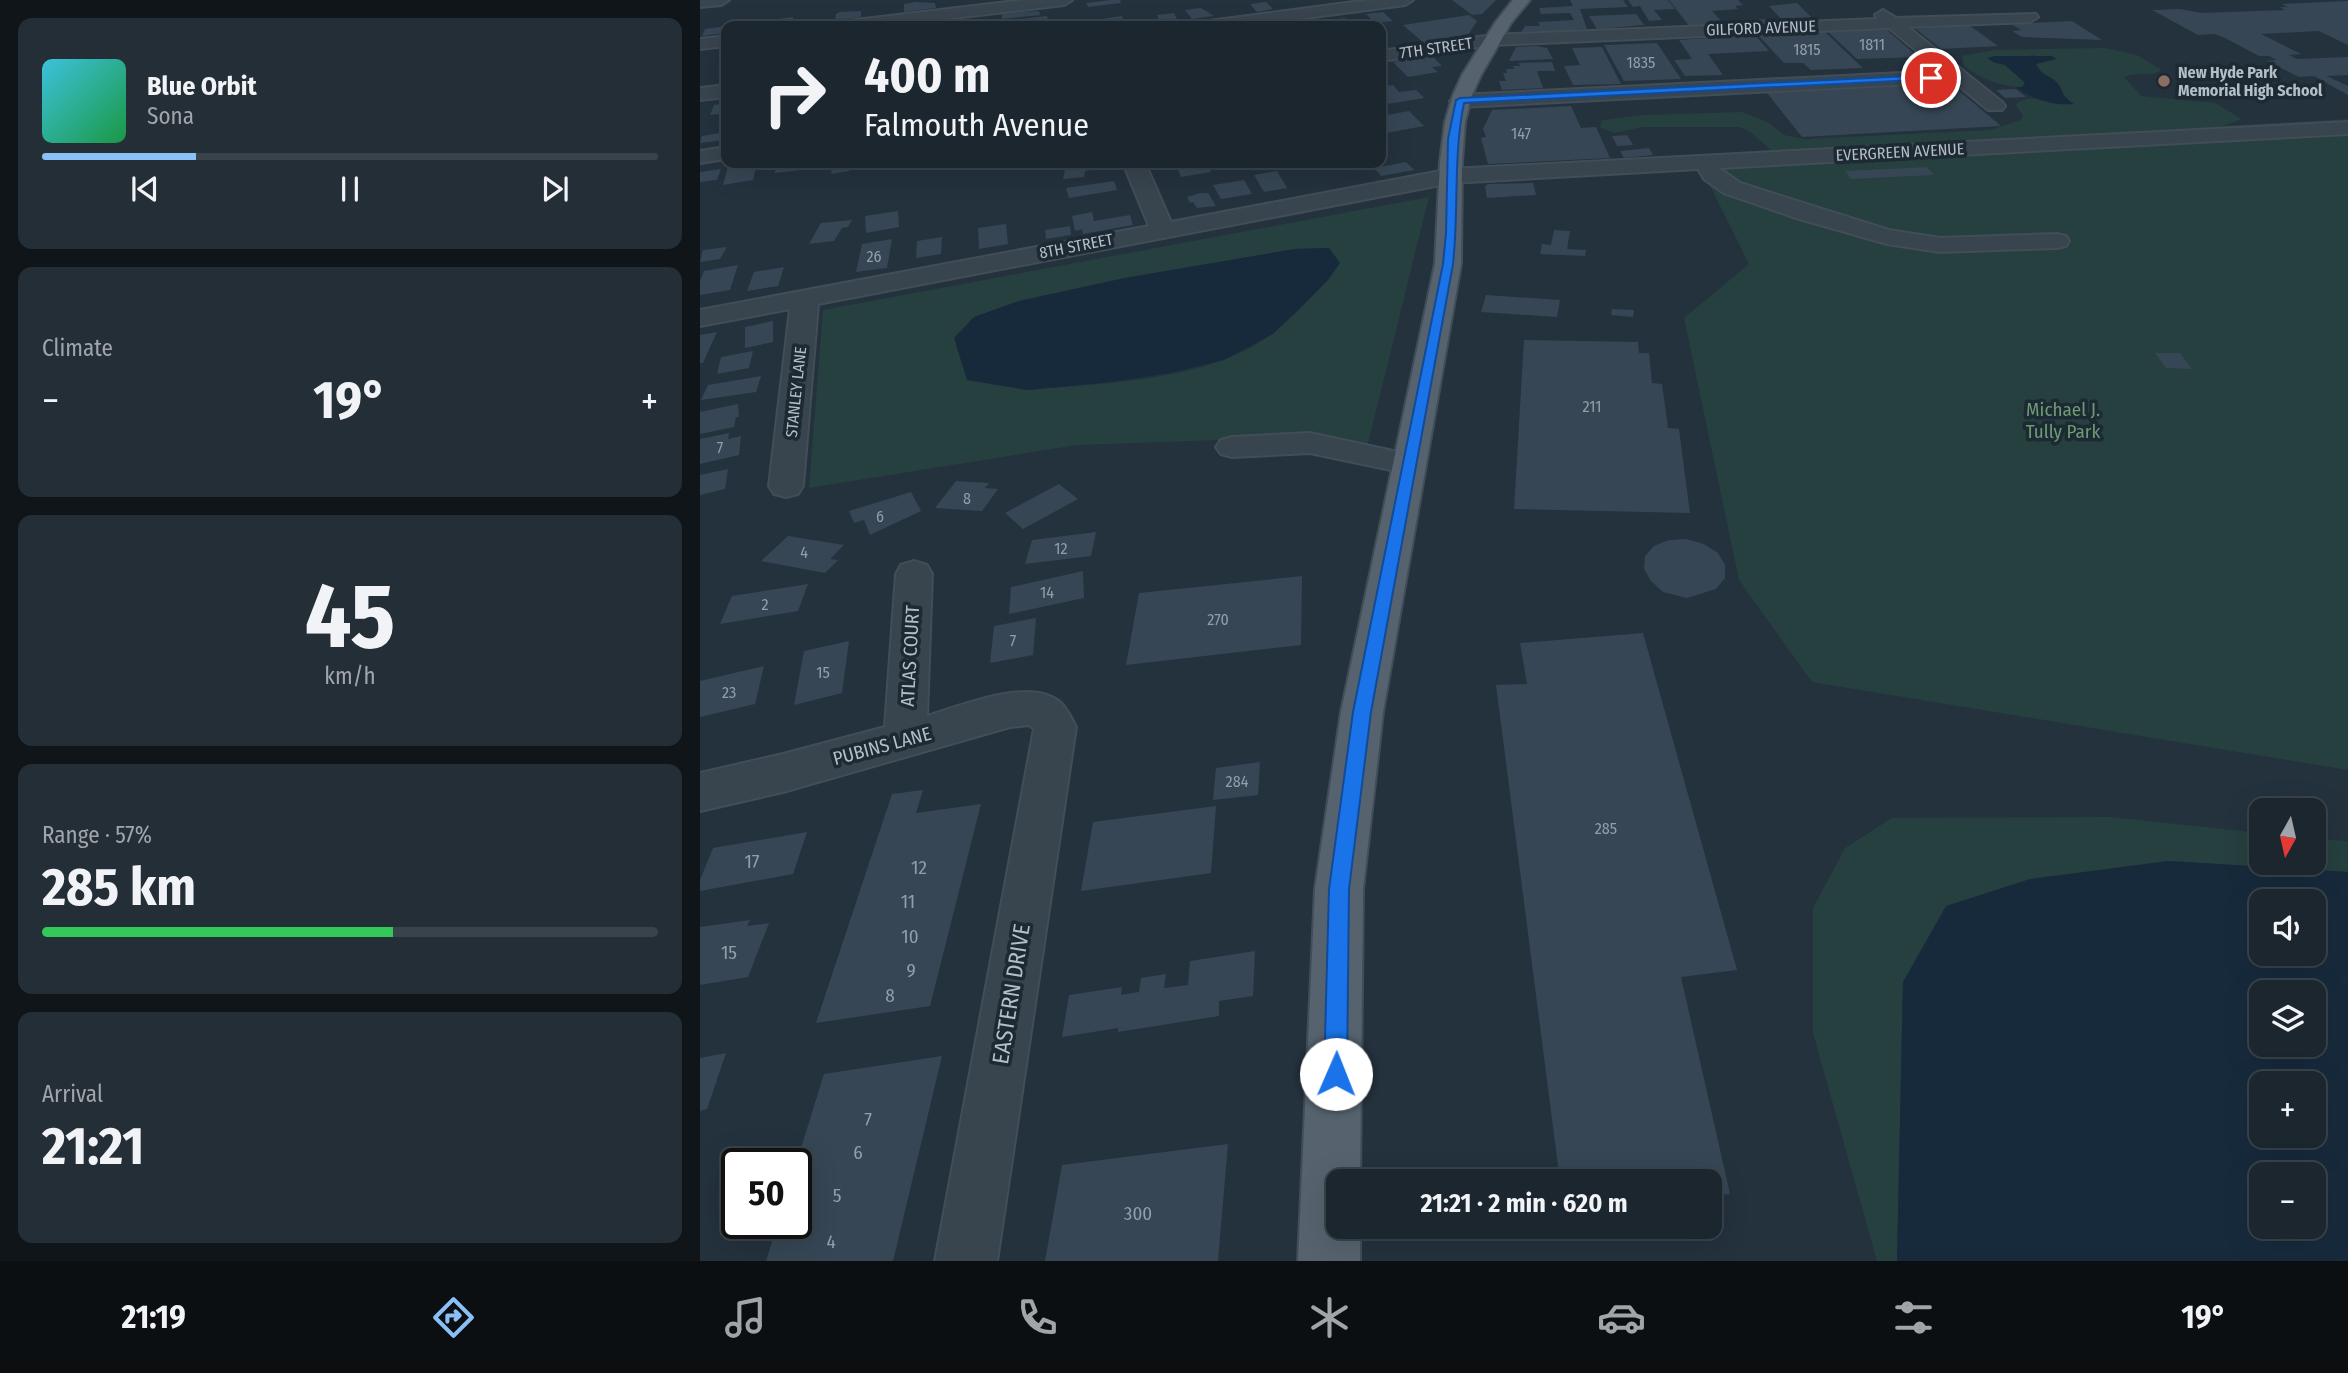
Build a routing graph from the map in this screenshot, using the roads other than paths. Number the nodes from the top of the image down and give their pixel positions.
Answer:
1 (722, 0) edge
2 (1065, 0) edge
3 (1405, 0) edge
4 (1522, 0) edge
5 (1865, 0) edge
6 (700, 2) edge
7 (2030, 17) dead end
8 (1072, 18) dead end
9 (889, 21) edge
10 (1247, 21) edge
11 (1893, 23) junction
12 (1492, 40) junction
13 (721, 42) edge
14 (700, 44) edge
15 (1386, 55) edge
16 (1959, 76) junction
17 (721, 92) edge
18 (700, 94) edge
19 (1460, 100) junction
20 (1995, 106) dead end
21 (2348, 128) edge
22 (721, 154) edge
23 (700, 157) edge
24 (1704, 163) junction
25 (1136, 168) edge
26 (1451, 176) junction
27 (1163, 230) junction
28 (2057, 241) dead end
29 (805, 298) junction
30 (700, 318) edge
31 (1232, 447) dead end
32 (1409, 464) junction
33 (786, 486) dead end
34 (914, 574) dead end
35 (1055, 727) joint
36 (905, 739) junction
37 (700, 792) edge
38 (966, 1261) edge
39 (1329, 1261) edge

1 - 6 street
2 - 8 street
2 - 9 street
3 - 10 street
4 - 12 main road
5 - 11 street
7 - 11 street, GILFORD AVENUE
11 - 12 street, GILFORD AVENUE
11 - 16 street
12 - 15 street, 7TH STREET
12 - 19 main road
13 - 14 street
16 - 19 street
16 - 20 street
17 - 18 street
19 - 26 main road
21 - 24 street, EVERGREEN AVENUE
22 - 23 street
24 - 26 street, EVERGREEN AVENUE
24 - 28 street
25 - 27 street
26 - 27 street, 8TH STREET
26 - 32 main road
27 - 29 street, 8TH STREET
29 - 30 street, 8TH STREET
29 - 33 street, STANLEY LANE
31 - 32 street
32 - 39 main road
34 - 36 street, ATLAS COURT
35 - 36 street, PUBINS LANE
35 - 38 street, EASTERN DRIVE
36 - 37 street, PUBINS LANE

